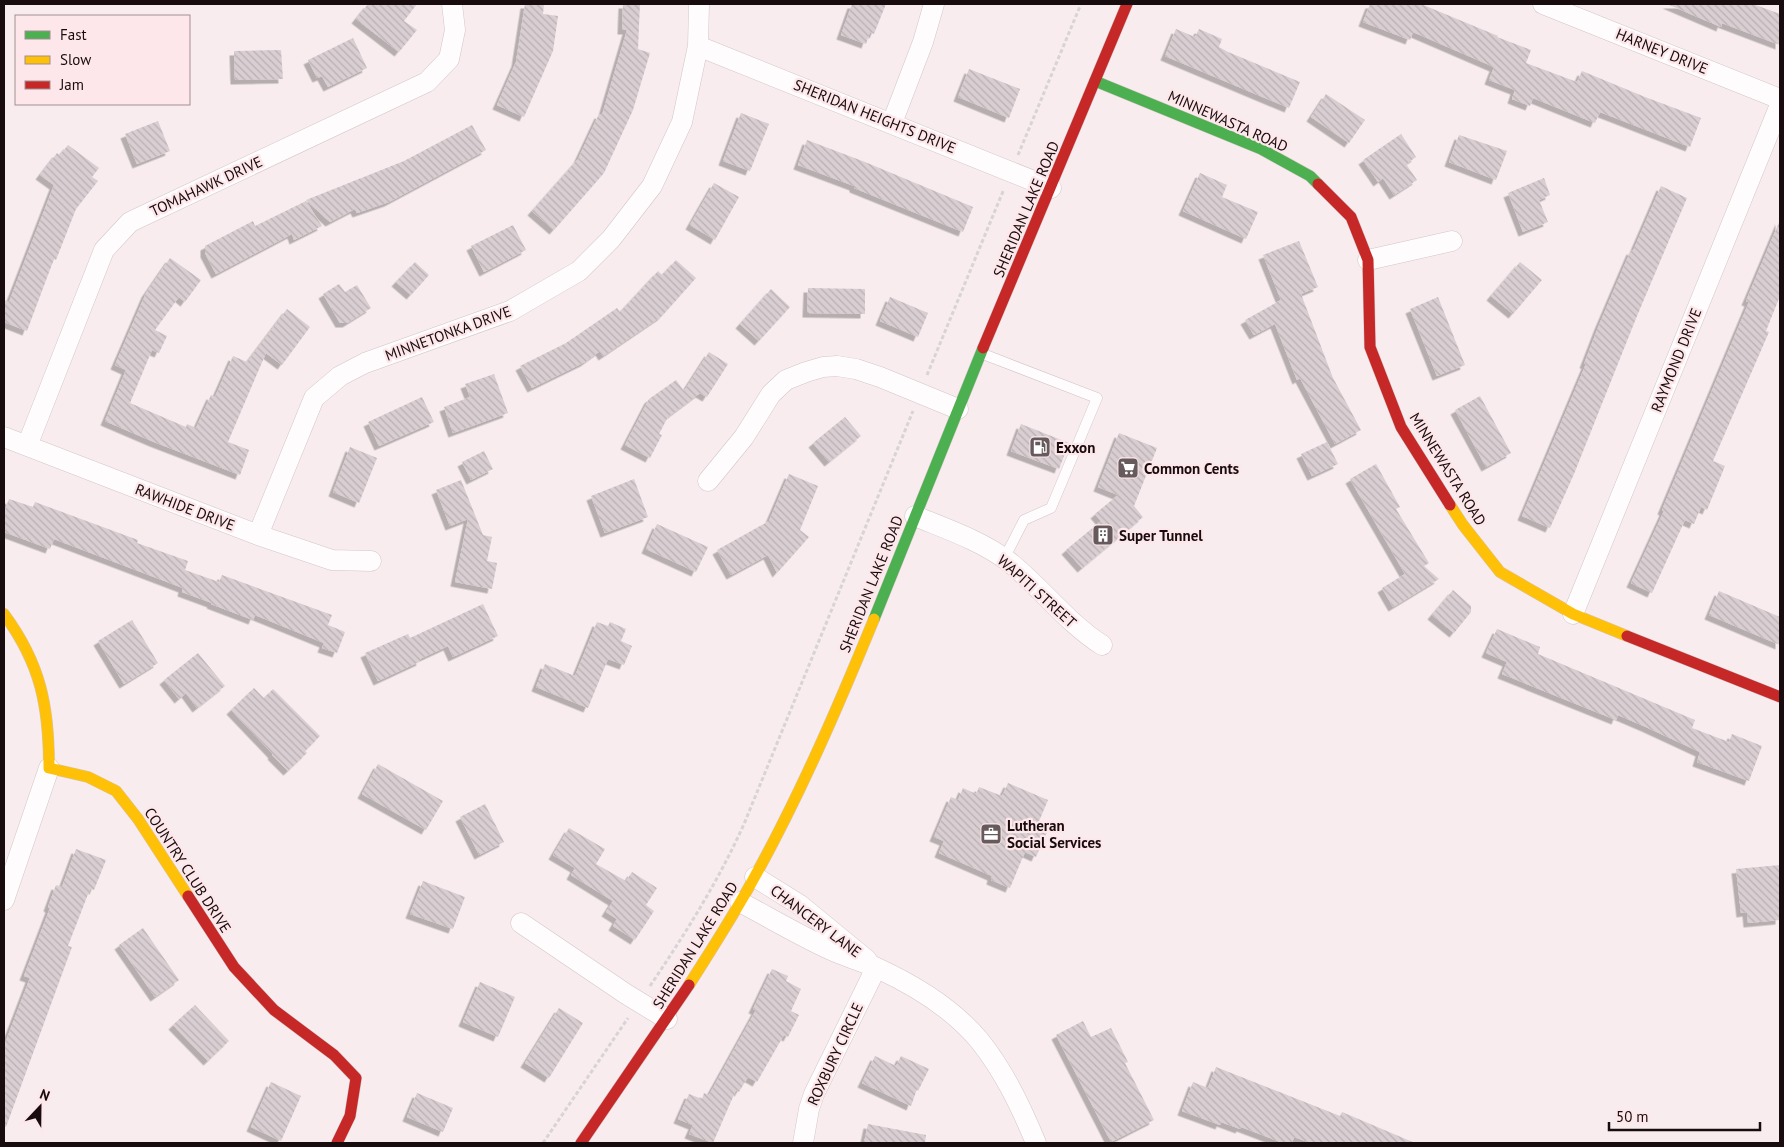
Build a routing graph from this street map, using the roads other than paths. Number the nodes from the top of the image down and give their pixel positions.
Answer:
1 (452, 4) edge
2 (700, 4) edge
3 (934, 4) edge
4 (1127, 4) edge
5 (1543, 4) edge
6 (698, 46) junction
7 (1095, 81) junction
8 (1780, 99) edge
9 (1780, 105) edge
10 (892, 123) junction
11 (1051, 188) junction
12 (1452, 241) dead end
13 (1368, 260) junction
14 (982, 353) junction
15 (958, 409) junction
16 (4, 437) edge
17 (26, 446) junction
18 (708, 480) dead end
19 (915, 516) junction
20 (258, 535) junction
21 (1004, 559) junction
22 (371, 561) dead end
23 (4, 614) edge
24 (1572, 614) junction
25 (1102, 645) dead end
26 (1780, 697) edge
27 (49, 768) junction
28 (755, 877) junction
29 (4, 900) edge
30 (740, 902) junction
31 (521, 923) dead end
32 (876, 968) junction
33 (667, 1019) junction
34 (337, 1143) edge
35 (581, 1143) edge
36 (803, 1143) edge
37 (1036, 1143) edge

1 - 17 street, TOMAHAWK DRIVE
2 - 6 street, MINNETONKA DRIVE
3 - 10 street
4 - 7 street, SHERIDAN LAKE ROAD
5 - 8 street, HARNEY DRIVE
6 - 10 street, SHERIDAN HEIGHTS DRIVE
6 - 20 street, MINNETONKA DRIVE
7 - 11 street, SHERIDAN LAKE ROAD
7 - 13 street, MINNEWASTA ROAD
9 - 24 street, RAYMOND DRIVE
10 - 11 street, SHERIDAN HEIGHTS DRIVE
11 - 14 street, SHERIDAN LAKE ROAD
12 - 13 street
13 - 24 street, MINNEWASTA ROAD
14 - 15 street, SHERIDAN LAKE ROAD
14 - 21 lane
15 - 18 street
15 - 19 street, SHERIDAN LAKE ROAD
16 - 17 street, RAWHIDE DRIVE
17 - 20 street, RAWHIDE DRIVE
19 - 21 street, WAPITI STREET
19 - 28 street, SHERIDAN LAKE ROAD
20 - 22 street, RAWHIDE DRIVE
21 - 25 street, WAPITI STREET
23 - 27 street
24 - 26 street, MINNEWASTA ROAD
27 - 29 street
27 - 34 street, COUNTRY CLUB DRIVE
28 - 30 street, SHERIDAN LAKE ROAD
28 - 32 street, CHANCERY LANE
30 - 32 street, CHANCERY LANE
30 - 33 street, SHERIDAN LAKE ROAD
31 - 33 street
32 - 36 street, ROXBURY CIRCLE
32 - 37 street, CHANCERY LANE
33 - 35 street, SHERIDAN LAKE ROAD

